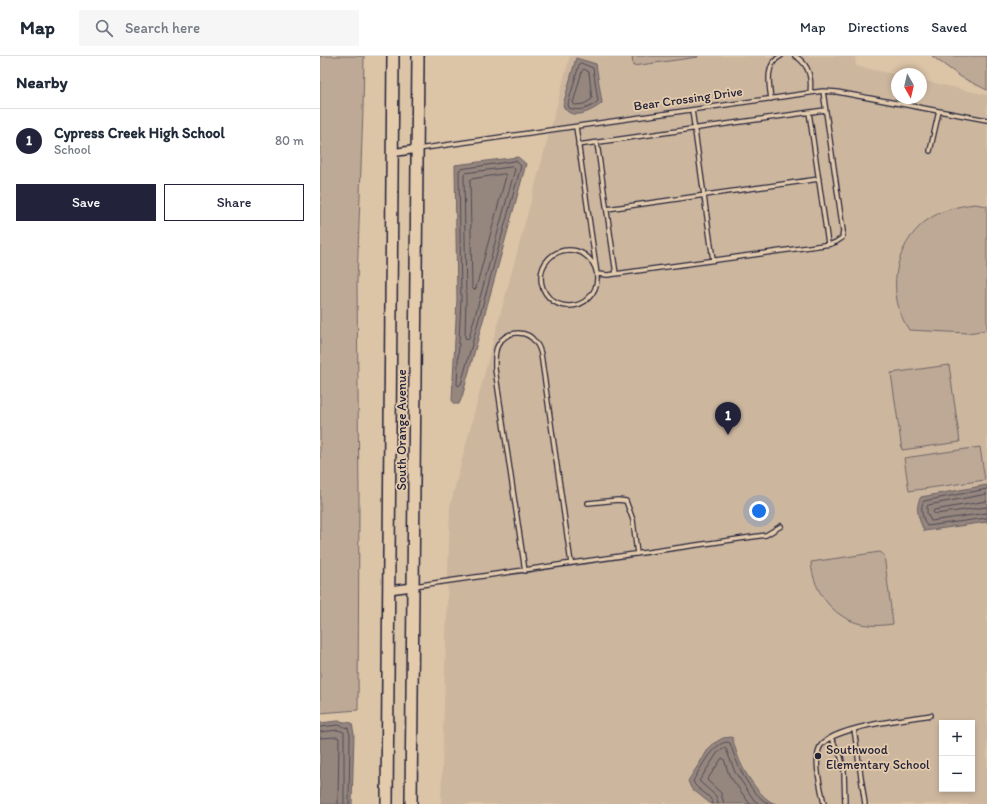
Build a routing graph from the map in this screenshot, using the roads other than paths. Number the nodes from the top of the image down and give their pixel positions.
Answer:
1 (393, 56) edge
2 (418, 56) edge
3 (781, 56) edge
4 (795, 56) edge
5 (823, 91) junction
6 (810, 93) junction
7 (771, 99) junction
8 (692, 110) junction
9 (826, 110) junction
10 (938, 111) junction
11 (810, 112) junction
12 (987, 120) edge
13 (576, 127) junction
14 (694, 129) junction
15 (597, 143) junction
16 (578, 146) junction
17 (417, 149) junction
18 (930, 151) dead end
19 (392, 153) junction
20 (819, 179) junction
21 (704, 196) junction
22 (607, 209) junction
23 (828, 244) junction
24 (713, 260) junction
25 (597, 274) junction
26 (616, 274) junction
27 (588, 503) dead end
28 (781, 526) dead end
29 (637, 554) junction
30 (571, 563) junction
31 (525, 571) junction
32 (413, 587) junction
33 (389, 590) junction
34 (931, 716) dead end
35 (854, 729) junction
36 (831, 738) junction
37 (387, 804) edge
38 (411, 804) edge
39 (824, 804) edge
40 (845, 804) edge
41 (865, 804) edge

1 - 19 main road, South Orange Avenue
2 - 17 main road, South Orange Avenue
3 - 7 lane
4 - 6 lane
5 - 6 lane, Bear Crossing Drive
5 - 9 lane
5 - 10 lane, Bear Crossing Drive
6 - 7 lane, Bear Crossing Drive
7 - 8 lane, Bear Crossing Drive
8 - 13 lane, Bear Crossing Drive
8 - 14 lane
9 - 11 lane
9 - 23 lane
10 - 12 lane, Bear Crossing Drive
10 - 18 lane
11 - 14 lane
11 - 20 lane
13 - 16 lane
13 - 17 lane, Bear Crossing Drive
14 - 15 lane
14 - 21 lane
15 - 16 lane
15 - 22 lane
16 - 25 lane
17 - 19 street, Bear Crossing Drive
17 - 32 main road, South Orange Avenue
19 - 33 main road, South Orange Avenue
20 - 21 lane
20 - 23 lane
21 - 22 lane
21 - 24 lane
22 - 26 lane
23 - 24 lane
24 - 26 lane
25 - 25 lane
25 - 26 lane
27 - 29 lane
28 - 29 lane
29 - 30 lane
30 - 31 lane
30 - 31 lane
31 - 32 lane
32 - 33 street
32 - 38 main road, South Orange Avenue
33 - 37 main road, South Orange Avenue
34 - 35 lane
35 - 36 lane
35 - 41 lane
36 - 39 lane
36 - 40 lane

